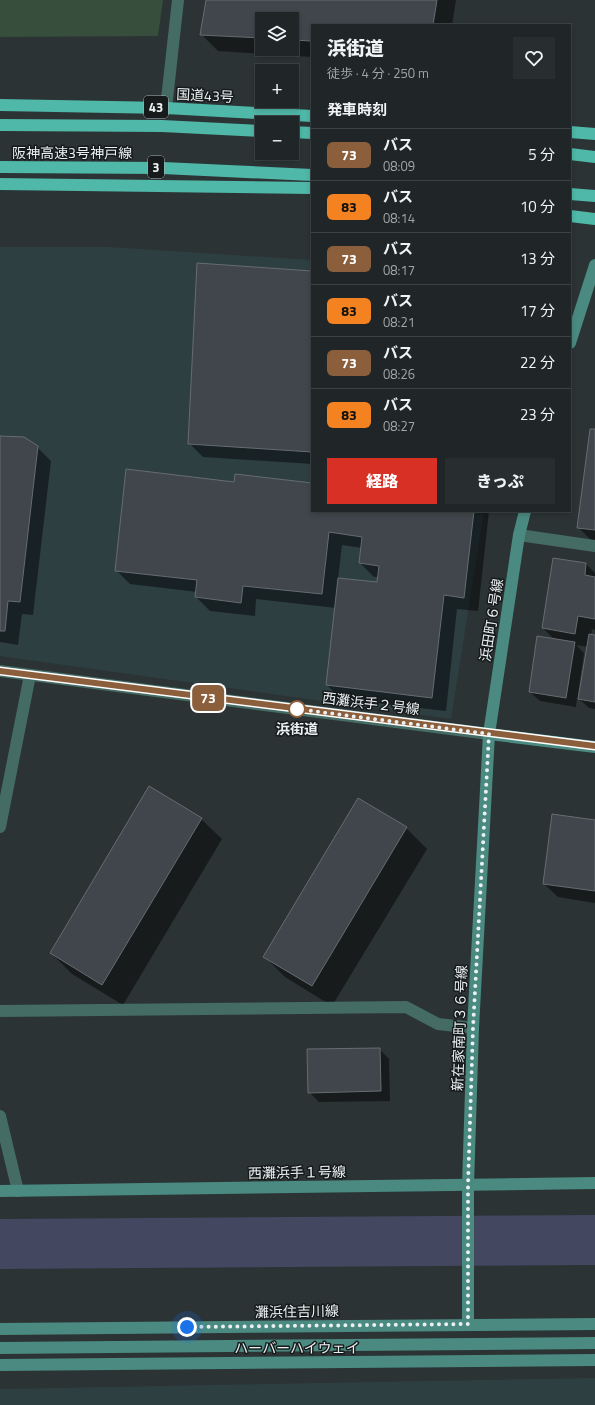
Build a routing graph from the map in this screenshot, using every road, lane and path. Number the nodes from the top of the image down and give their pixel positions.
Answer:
1 (178, 0) edge
2 (0, 105) edge
3 (166, 108) junction
4 (311, 116) edge
5 (0, 125) edge
6 (255, 131) edge
7 (299, 132) edge
8 (571, 132) edge
9 (311, 133) edge
10 (595, 134) edge
11 (571, 154) edge
12 (595, 157) edge
13 (0, 167) edge
14 (311, 175) edge
15 (0, 184) edge
16 (311, 188) edge
17 (571, 194) edge
18 (595, 196) edge
19 (571, 216) edge
20 (595, 218) edge
21 (595, 265) edge
22 (571, 340) edge
23 (525, 512) edge
24 (519, 535) junction
25 (595, 546) edge
26 (0, 671) edge
27 (30, 675) junction
28 (489, 734) junction
29 (595, 746) edge
30 (0, 827) edge
31 (0, 1011) edge
32 (473, 1028) junction
33 (0, 1116) edge
34 (595, 1183) edge
35 (468, 1185) junction
36 (0, 1191) edge
37 (18, 1191) junction
38 (468, 1324) junction
39 (595, 1324) edge
40 (0, 1329) edge
41 (595, 1343) edge
42 (0, 1348) edge
43 (595, 1360) edge
44 (0, 1365) edge

1 - 3 street
2 - 3 highway, 国道43号 / 43
3 - 4 highway, 国道43号 / 43
5 - 6 highway, 阪神高速3号神戸線
7 - 9 highway
8 - 10 highway
11 - 12 highway
13 - 14 highway, 阪神高速3号神戸線 / 3
15 - 16 highway
17 - 18 highway
19 - 20 highway
21 - 22 street
23 - 24 street, 浜田町６号線
24 - 25 street
24 - 28 street, 浜田町６号線
26 - 27 street, 西灘浜手２号線
27 - 28 street, 西灘浜手２号線
27 - 30 street
28 - 29 street, 西灘浜手２号線
28 - 32 street, 新在家南町３６号線
31 - 32 street
32 - 35 street, 新在家南町３６号線
33 - 37 street
34 - 35 street, 西灘浜手１号線
35 - 37 street, 西灘浜手１号線
35 - 38 street, 新在家南町３６号線
36 - 37 street, 西灘浜手１号線
38 - 39 street, 灘浜住吉川線
38 - 40 street, 灘浜住吉川線
41 - 42 street, ハーバーハイウェイ
43 - 44 street, ハーバーハイウェイ

